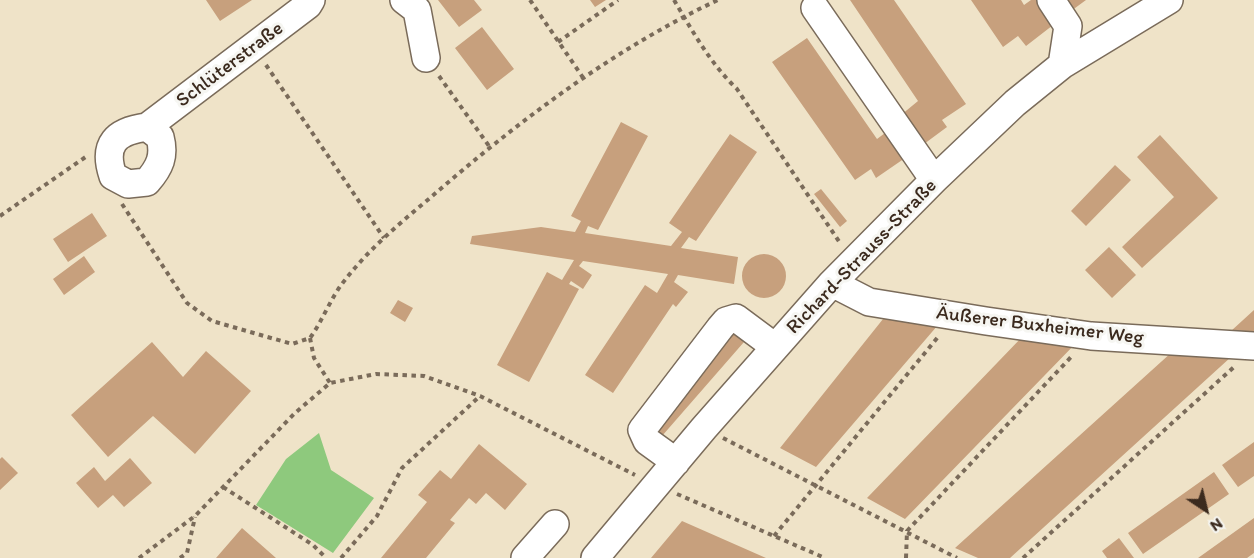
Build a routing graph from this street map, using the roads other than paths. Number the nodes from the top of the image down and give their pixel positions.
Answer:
1 (311, 0) edge
2 (404, 0) edge
3 (1051, 0) edge
4 (1169, 0) edge
5 (815, 8) dead end
6 (426, 58) road end
7 (1062, 65) junction
8 (147, 127) junction
9 (934, 180) junction
10 (832, 283) junction
11 (775, 347) junction
12 (1245, 356) edge
13 (676, 462) junction
14 (555, 524) dead end
15 (525, 558) edge
16 (595, 558) edge

1 - 8 street, Schlüterstraße
2 - 6 street
3 - 7 street
4 - 7 street, Richard-Strauss-Straße
5 - 9 street
7 - 9 street, Richard-Strauss-Straße
8 - 8 street, Schlüterstraße
9 - 10 street, Richard-Strauss-Straße
10 - 11 street, Richard-Strauss-Straße
10 - 12 street, Äußerer Buxheimer Weg
11 - 13 street, Richard-Strauss-Straße
11 - 13 street
13 - 16 street, Richard-Strauss-Straße
14 - 15 street

